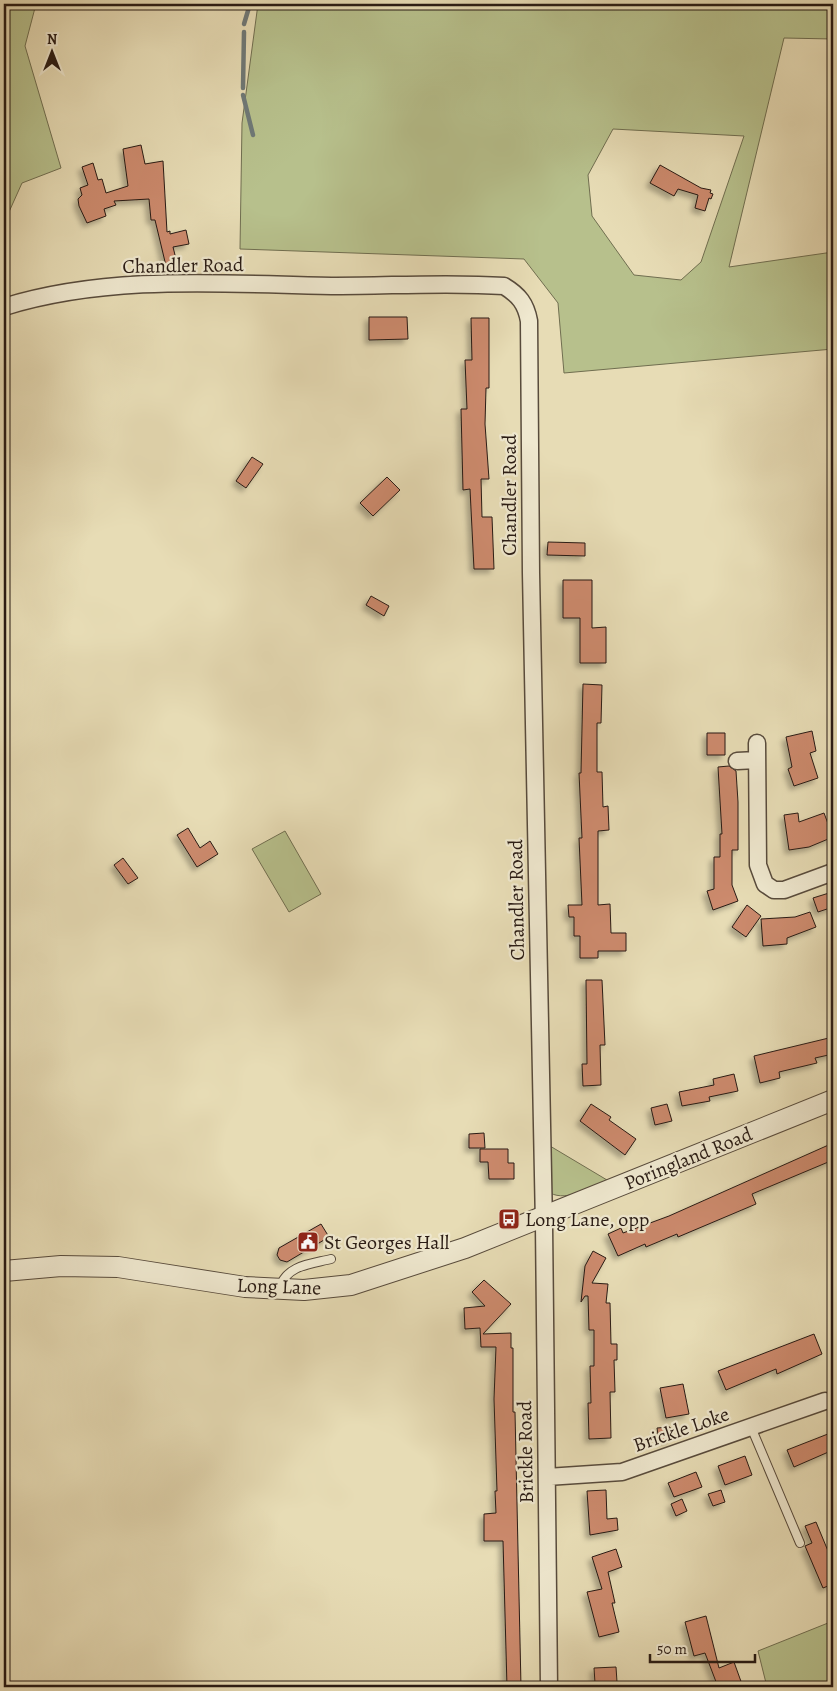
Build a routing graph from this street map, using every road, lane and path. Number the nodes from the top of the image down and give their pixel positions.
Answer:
1 (4, 307) edge
2 (757, 743) dead end
3 (757, 760) junction
4 (737, 761) dead end
5 (833, 872) edge
6 (833, 1100) edge
7 (543, 1216) junction
8 (331, 1259) dead end
9 (4, 1271) edge
10 (279, 1289) junction
11 (825, 1401) dead end
12 (751, 1427) junction
13 (546, 1477) junction
14 (800, 1543) dead end
15 (549, 1687) edge

1 - 7 street, Chandler Road
2 - 3 street
3 - 4 street
3 - 5 street
6 - 7 street, Poringland Road
7 - 10 street, Long Lane
7 - 13 street, Brickle Road
8 - 10 lane
9 - 10 street, Long Lane
11 - 12 street, Brickle Loke
12 - 13 street, Brickle Loke
12 - 14 lane
13 - 15 street, Brickle Road

